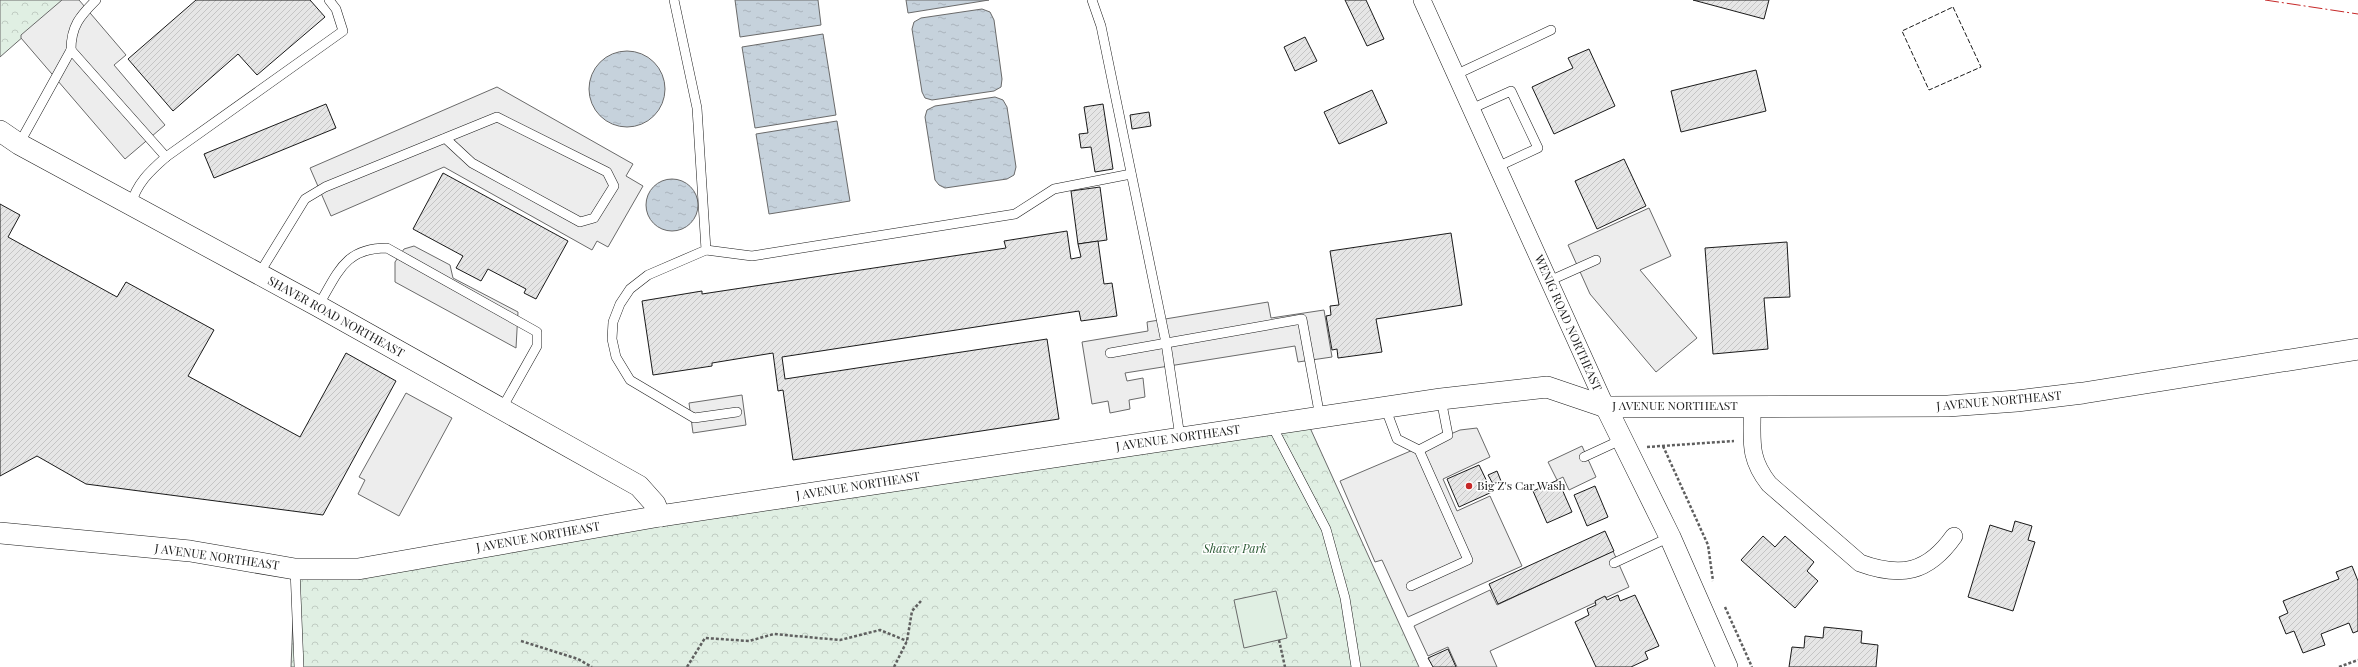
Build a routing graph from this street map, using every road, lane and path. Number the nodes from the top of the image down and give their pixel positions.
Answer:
1 (96, 0) edge
2 (329, 0) edge
3 (674, 0) edge
4 (1092, 0) edge
5 (1422, 0) edge
6 (1552, 30) dead end
7 (71, 50) junction
8 (1455, 75) junction
9 (1471, 109) junction
10 (6, 137) edge
11 (445, 138) junction
12 (166, 157) junction
13 (1497, 167) junction
14 (1131, 174) junction
15 (131, 204) junction
16 (706, 250) junction
17 (1596, 260) dead end
18 (259, 274) junction
19 (1549, 281) junction
20 (318, 306) junction
21 (1166, 344) junction
22 (2358, 349) edge
23 (1110, 353) dead end
24 (1440, 399) junction
25 (1752, 406) junction
26 (1385, 407) junction
27 (1606, 407) junction
28 (501, 410) junction
29 (737, 412) dead end
30 (1320, 417) junction
31 (1271, 424) junction
32 (1180, 438) junction
33 (1623, 439) junction
34 (1752, 440) junction
35 (1663, 446) junction
36 (1644, 447) dead end
37 (1419, 450) junction
38 (1584, 456) dead end
39 (660, 516) junction
40 (0, 533) edge
41 (1954, 536) dead end
42 (1670, 537) junction
43 (1614, 563) dead end
44 (295, 568) junction
45 (1713, 582) dead end
46 (1411, 586) dead end
47 (921, 601) dead end
48 (1723, 603) dead end
49 (1279, 640) dead end
50 (521, 641) dead end
51 (907, 641) junction
52 (2358, 660) edge
53 (299, 667) edge
54 (592, 667) edge
55 (687, 667) edge
56 (894, 667) edge
57 (1285, 667) edge
58 (1356, 667) edge
59 (1727, 667) edge
60 (1752, 667) edge
61 (2339, 667) edge

1 - 7 lane
2 - 12 lane
3 - 16 lane
4 - 14 lane
5 - 8 street, WENIG ROAD NORTHEAST
6 - 8 lane
7 - 10 lane
7 - 12 lane
8 - 9 street, WENIG ROAD NORTHEAST
9 - 13 street, WENIG ROAD NORTHEAST
9 - 13 lane
10 - 15 street, SHAVER ROAD NORTHEAST
11 - 11 lane
11 - 18 lane
12 - 15 lane
13 - 19 street, WENIG ROAD NORTHEAST
14 - 16 lane
14 - 21 lane
15 - 18 street, SHAVER ROAD NORTHEAST
16 - 29 lane
17 - 19 lane
18 - 20 street, SHAVER ROAD NORTHEAST
19 - 27 street, WENIG ROAD NORTHEAST
20 - 28 street, SHAVER ROAD NORTHEAST
20 - 28 lane
21 - 23 lane
21 - 30 lane
21 - 32 lane
22 - 25 street, J AVENUE NORTHEAST
24 - 26 street, J AVENUE NORTHEAST
24 - 27 street, J AVENUE NORTHEAST
24 - 37 lane
25 - 27 street, J AVENUE NORTHEAST
25 - 34 street
26 - 30 street, J AVENUE NORTHEAST
26 - 37 lane
27 - 33 street, WENIG ROAD NORTHEAST
28 - 39 street, SHAVER ROAD NORTHEAST
30 - 31 street, J AVENUE NORTHEAST
31 - 32 street, J AVENUE NORTHEAST
31 - 58 lane
32 - 39 street, J AVENUE NORTHEAST
33 - 38 lane
33 - 42 street, WENIG ROAD NORTHEAST
34 - 35 path
34 - 41 street
35 - 36 path
35 - 45 path
37 - 46 lane
39 - 44 street, J AVENUE NORTHEAST
40 - 44 street, J AVENUE NORTHEAST
42 - 43 lane
42 - 59 street, WENIG ROAD NORTHEAST
44 - 53 lane
47 - 51 path
48 - 60 path
49 - 57 path
50 - 54 path
51 - 55 path
51 - 56 path
52 - 61 path

